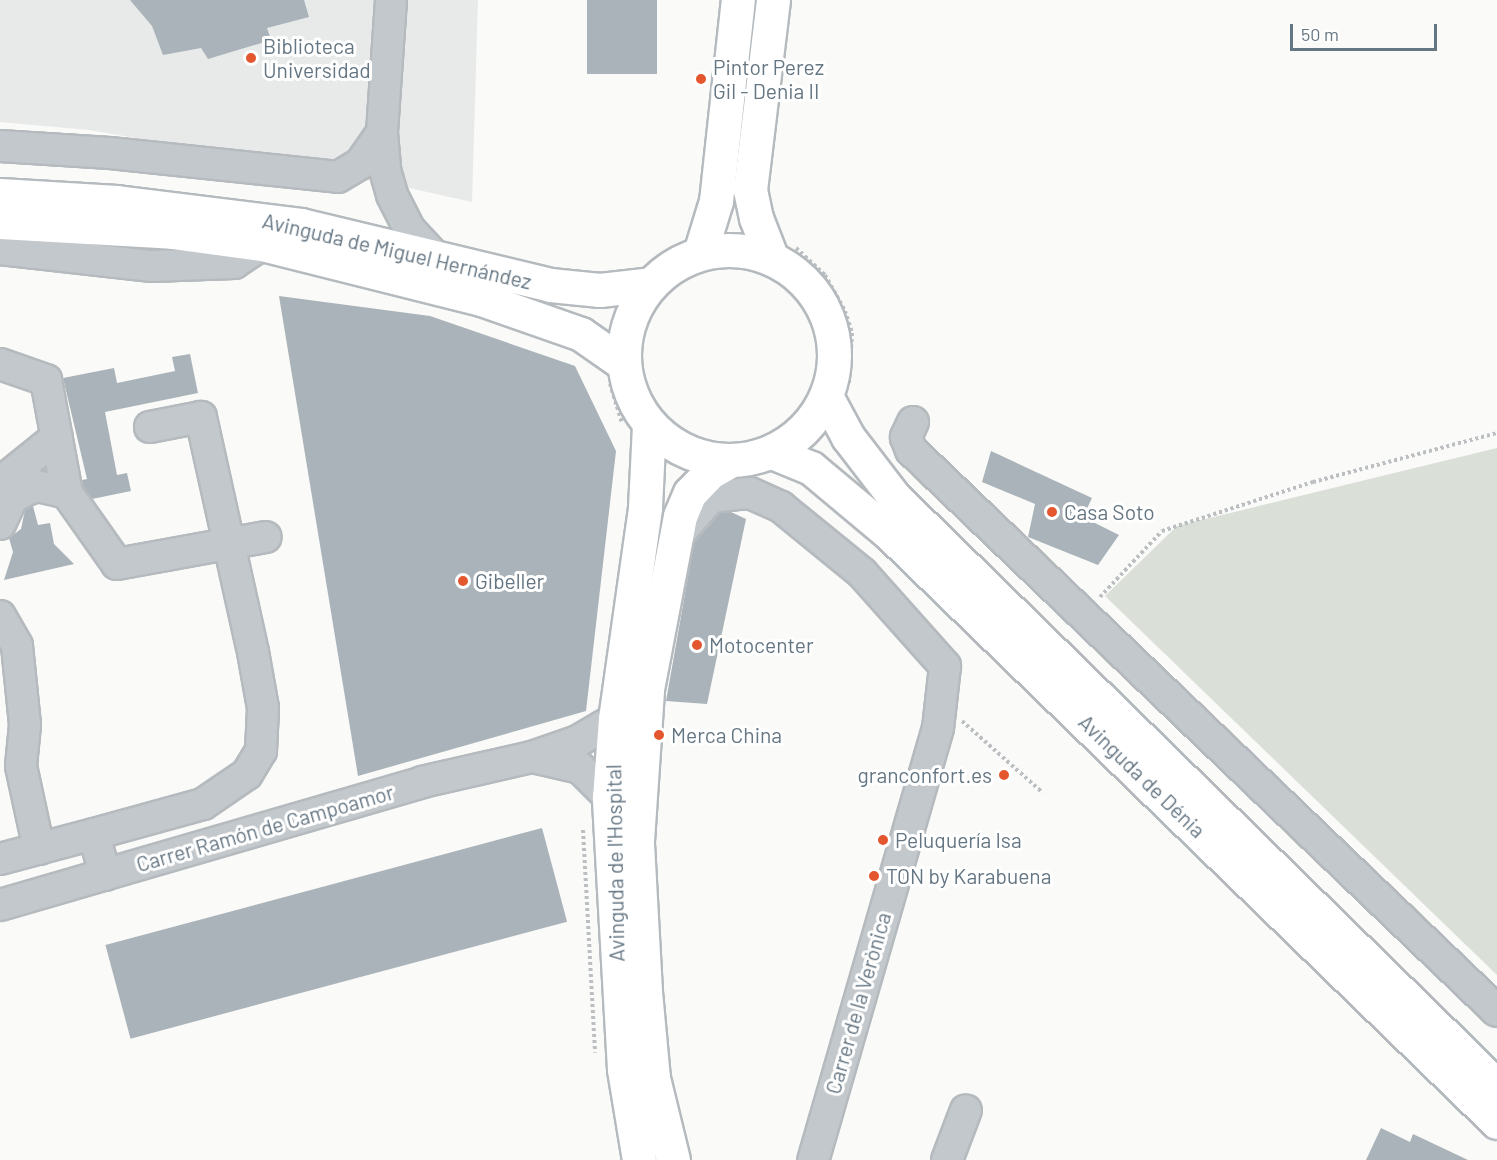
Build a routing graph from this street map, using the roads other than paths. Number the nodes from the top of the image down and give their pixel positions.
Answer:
1 (391, 0) edge
2 (738, 0) edge
3 (773, 0) edge
4 (381, 134) junction
5 (0, 146) edge
6 (0, 195) edge
7 (0, 222) edge
8 (262, 244) junction
9 (0, 249) edge
10 (782, 251) junction
11 (700, 254) junction
12 (438, 260) junction
13 (651, 284) junction
14 (0, 364) edge
15 (616, 371) junction
16 (838, 393) junction
17 (912, 422) dead end
18 (636, 426) junction
19 (150, 427) dead end
20 (57, 438) junction
21 (772, 452) junction
22 (730, 461) junction
23 (0, 483) edge
24 (67, 493) junction
25 (1, 517) edge
26 (266, 537) dead end
27 (676, 537) junction
28 (229, 544) junction
29 (0, 616) edge
30 (615, 719) junction
31 (532, 757) junction
32 (609, 797) junction
33 (94, 834) junction
34 (39, 849) junction
35 (0, 859) edge
36 (105, 874) junction
37 (0, 905) edge
38 (1497, 1011) edge
39 (1497, 1086) edge
40 (966, 1110) dead end
41 (1497, 1122) edge
42 (639, 1160) edge
43 (673, 1160) edge
44 (813, 1160) edge
45 (947, 1160) edge

1 - 4 street
2 - 11 main road
3 - 10 main road
4 - 5 street
4 - 12 street
6 - 12 main road, Avinguda de Miguel Hernández
7 - 8 main road, Avinguda de Miguel Hernández
8 - 9 street
8 - 15 main road, Avinguda de Miguel Hernández
10 - 11 main road
10 - 16 main road
11 - 13 main road
12 - 13 main road, Avinguda de Miguel Hernández
13 - 15 main road
14 - 20 street
15 - 18 main road
16 - 21 main road
16 - 39 main road, Avinguda de Dénia
17 - 38 street
18 - 22 main road
18 - 30 main road, Avinguda de l'Hospital
19 - 28 street
20 - 23 street
20 - 24 street
21 - 22 main road
21 - 41 main road, Avinguda de Dénia
22 - 27 main road, Avinguda de l'Hospital
24 - 25 street
24 - 28 street
26 - 28 street
27 - 43 main road, Avinguda de l'Hospital
27 - 44 street, Carrer de la Verònica
28 - 33 street
29 - 34 street
30 - 31 street, Carrer Ramón de Campoamor
30 - 32 main road, Avinguda de l'Hospital
31 - 32 street, Carrer Ramón de Campoamor
31 - 36 street, Carrer Ramón de Campoamor
32 - 42 main road, Avinguda de l'Hospital
33 - 34 street
33 - 36 street
34 - 35 street
36 - 37 street, Carrer Ramón de Campoamor
40 - 45 street

